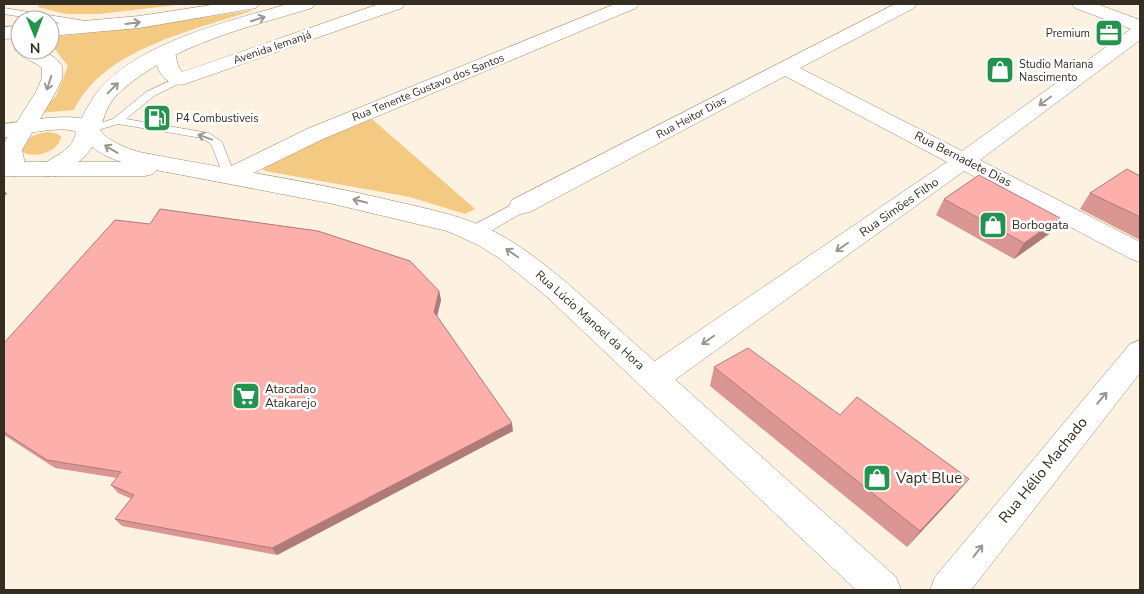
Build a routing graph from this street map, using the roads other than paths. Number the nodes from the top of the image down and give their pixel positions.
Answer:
1 (21, 4) edge
2 (250, 4) edge
3 (306, 4) edge
4 (396, 4) edge
5 (630, 4) edge
6 (908, 4) edge
7 (1081, 4) edge
8 (9, 11) edge
9 (1140, 26) edge
10 (98, 27) junction
11 (60, 29) edge
12 (1140, 31) edge
13 (166, 53) junction
14 (45, 60) edge
15 (784, 68) junction
16 (178, 80) junction
17 (118, 121) junction
18 (27, 126) junction
19 (88, 130) junction
20 (4, 132) edge
21 (965, 160) junction
22 (9, 169) edge
23 (51, 170) junction
24 (192, 170) junction
25 (229, 176) junction
26 (521, 206) joint
27 (474, 232) junction
28 (1140, 252) edge
29 (1140, 352) edge
30 (654, 378) junction
31 (883, 590) edge
32 (948, 590) edge

1 - 8 lane
10 -> 2 street
13 -> 3 street
4 - 16 street, Avenida Iemanjá
5 - 25 street, Rua Tenente Gustavo dos Santos
6 - 15 street, Rua Heitor Dias
7 - 9 street
8 - 10 lane
10 - 11 street
12 -> 21 street, Rua Simões Filho
13 - 16 street
19 -> 13 street
14 -> 18 street
15 - 21 street, Rua Bernadete Dias
15 - 26 street, Rua Heitor Dias
16 - 17 lane
17 - 19 lane
25 -> 17 lane
18 - 19 street
18 - 20 street
18 - 22 street
19 - 23 street
24 -> 19 street
21 - 28 street, Rua Bernadete Dias
21 -> 30 street, Rua Simões Filho
22 - 23 street
23 - 24 street
24 - 25 street, Rua Lúcio Manoel da Hora
27 -> 25 street, Rua Lúcio Manoel da Hora
26 - 27 street, Rua Heitor Dias
30 -> 27 street, Rua Lúcio Manoel da Hora
32 -> 29 street, Rua Hélio Machado
30 - 31 street, Rua Lúcio Manoel da Hora

